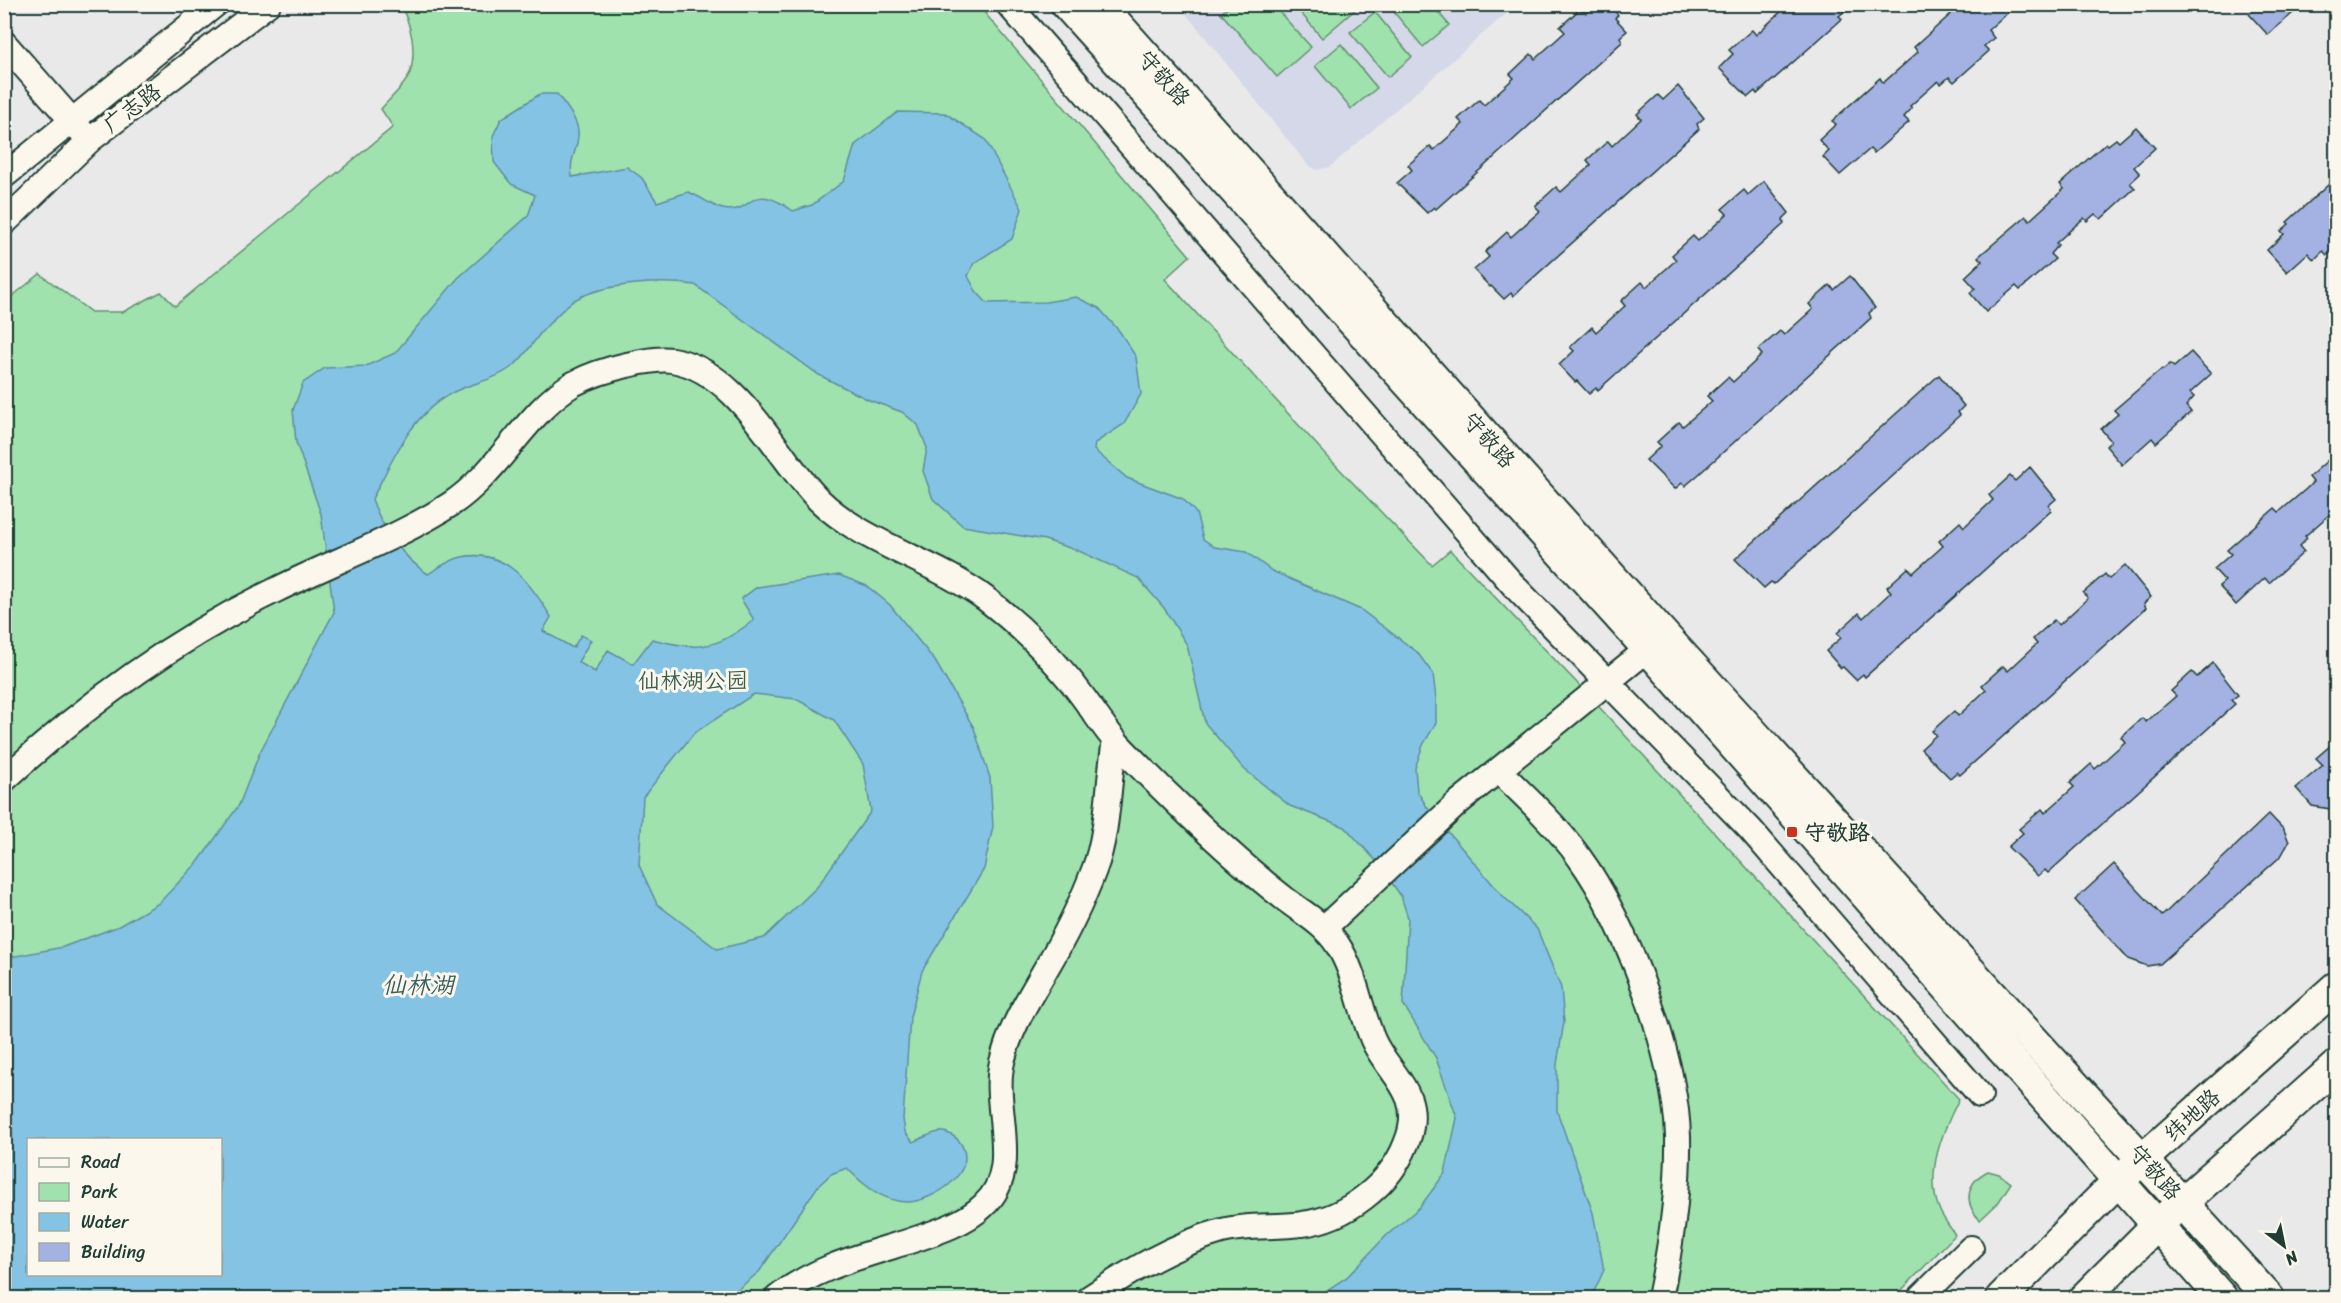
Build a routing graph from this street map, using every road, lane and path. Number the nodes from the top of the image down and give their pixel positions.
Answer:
1 (216, 4) edge
2 (268, 4) edge
3 (1008, 4) edge
4 (1066, 4) edge
5 (1099, 4) edge
6 (4, 43) edge
7 (73, 121) junction
8 (90, 140) junction
9 (4, 176) edge
10 (4, 223) edge
11 (1648, 649) junction
12 (1608, 681) junction
13 (1114, 740) junction
14 (1499, 771) junction
15 (4, 780) edge
16 (1324, 928) junction
17 (2337, 987) edge
18 (2337, 1066) edge
19 (1980, 1095) dead end
20 (2143, 1159) junction
21 (2118, 1181) junction
22 (2182, 1202) junction
23 (2157, 1225) junction
24 (1971, 1248) dead end
25 (777, 1299) edge
26 (1089, 1299) edge
27 (1660, 1299) edge
28 (1920, 1299) edge
29 (2001, 1299) edge
30 (2084, 1299) edge
31 (2222, 1299) edge
32 (2269, 1299) edge

1 - 7 street, 广志路
2 - 8 street, 广志路
3 - 12 street
4 - 11 main road, 守敬路
5 - 20 main road, 守敬路
6 - 7 street
7 - 8 street
7 - 9 street, 广志路
8 - 10 street, 广志路
11 - 12 street
11 - 21 main road, 守敬路
12 - 14 street
12 - 19 street
13 - 15 street
13 - 16 street
13 - 25 street
14 - 16 street
14 - 27 street
16 - 26 street
17 - 20 main road, 纬地路
18 - 22 main road
20 - 21 main road, 纬地路
20 - 22 main road, 守敬路
21 - 23 main road, 守敬路
21 - 29 main road, 纬地路
22 - 23 main road
22 - 32 main road, 守敬路
23 - 30 main road
23 - 31 main road, 守敬路
24 - 28 street

